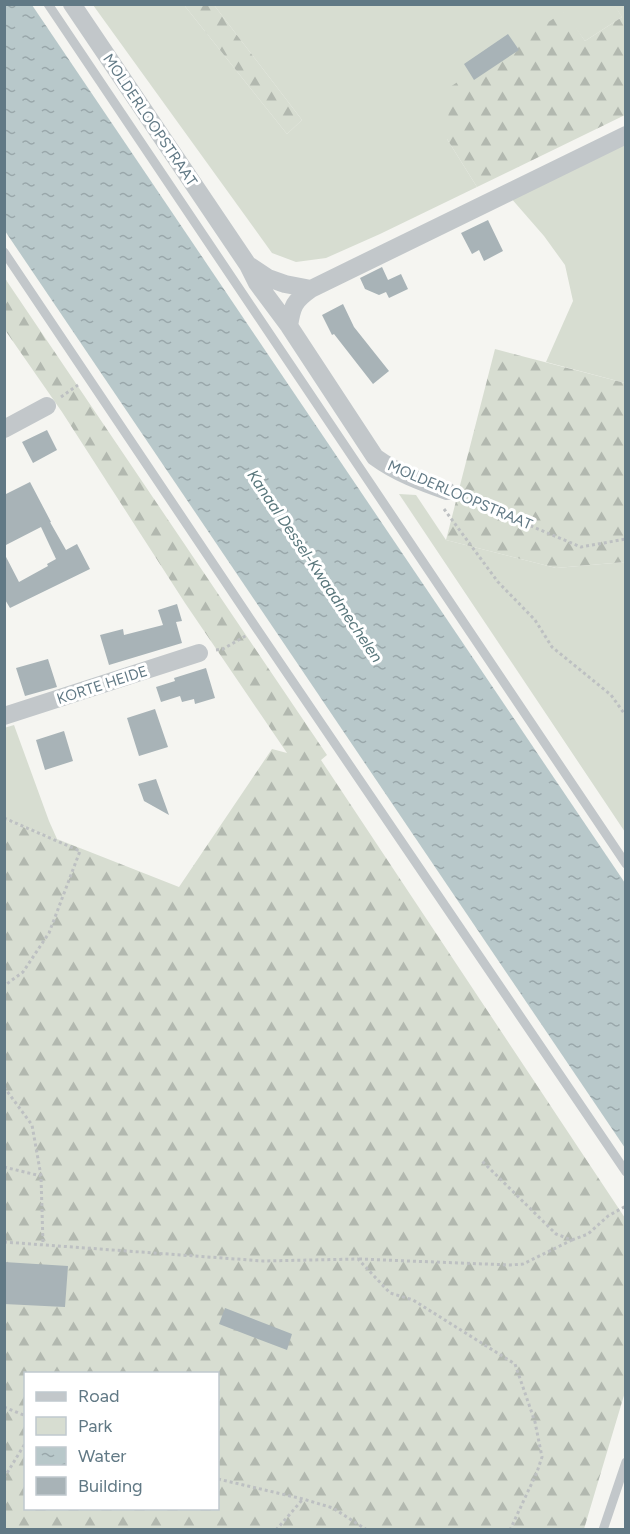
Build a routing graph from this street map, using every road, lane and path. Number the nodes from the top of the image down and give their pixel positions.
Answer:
1 (48, 4) edge
2 (72, 4) edge
3 (626, 135) edge
4 (4, 252) edge
5 (248, 265) junction
6 (311, 289) junction
7 (289, 326) junction
8 (89, 377) junction
9 (47, 406) joint
10 (4, 429) edge
11 (425, 483) junction
12 (447, 491) joint
13 (626, 539) edge
14 (256, 629) junction
15 (199, 653) joint
16 (4, 716) edge
17 (626, 716) edge
18 (4, 818) edge
19 (626, 864) edge
20 (4, 986) edge
21 (4, 1087) edge
22 (482, 1161) dead end
23 (4, 1167) edge
24 (626, 1172) edge
25 (41, 1176) junction
26 (626, 1206) edge
27 (572, 1240) junction
28 (4, 1242) edge
29 (44, 1244) junction
30 (358, 1259) junction
31 (4, 1407) edge
32 (24, 1415) edge
33 (24, 1445) edge
34 (626, 1462) edge
35 (4, 1478) edge
36 (219, 1479) edge
37 (303, 1499) junction
38 (276, 1530) edge
39 (367, 1530) edge
40 (510, 1530) edge
41 (603, 1530) edge

1 - 19 lane
2 - 5 street, MOLDERLOOPSTRAAT
3 - 6 street
4 - 8 lane
5 - 6 street, MOLDERLOOPSTRAAT
5 - 7 street, MOLDERLOOPSTRAAT
6 - 7 street
7 - 11 street, MOLDERLOOPSTRAAT
8 - 9 path
8 - 14 lane
9 - 10 street
11 - 12 street, MOLDERLOOPSTRAAT
11 - 17 path
12 - 13 path, MOLDERLOOPSTRAAT
14 - 15 path
14 - 24 lane
15 - 16 street, KORTE HEIDE
18 - 20 path
21 - 25 path
22 - 27 path
23 - 25 path
25 - 29 path
26 - 27 path
27 - 30 path
28 - 29 path
29 - 30 path
30 - 40 path
31 - 32 path
33 - 35 path
34 - 41 lane
36 - 37 path
37 - 38 path
37 - 39 path

